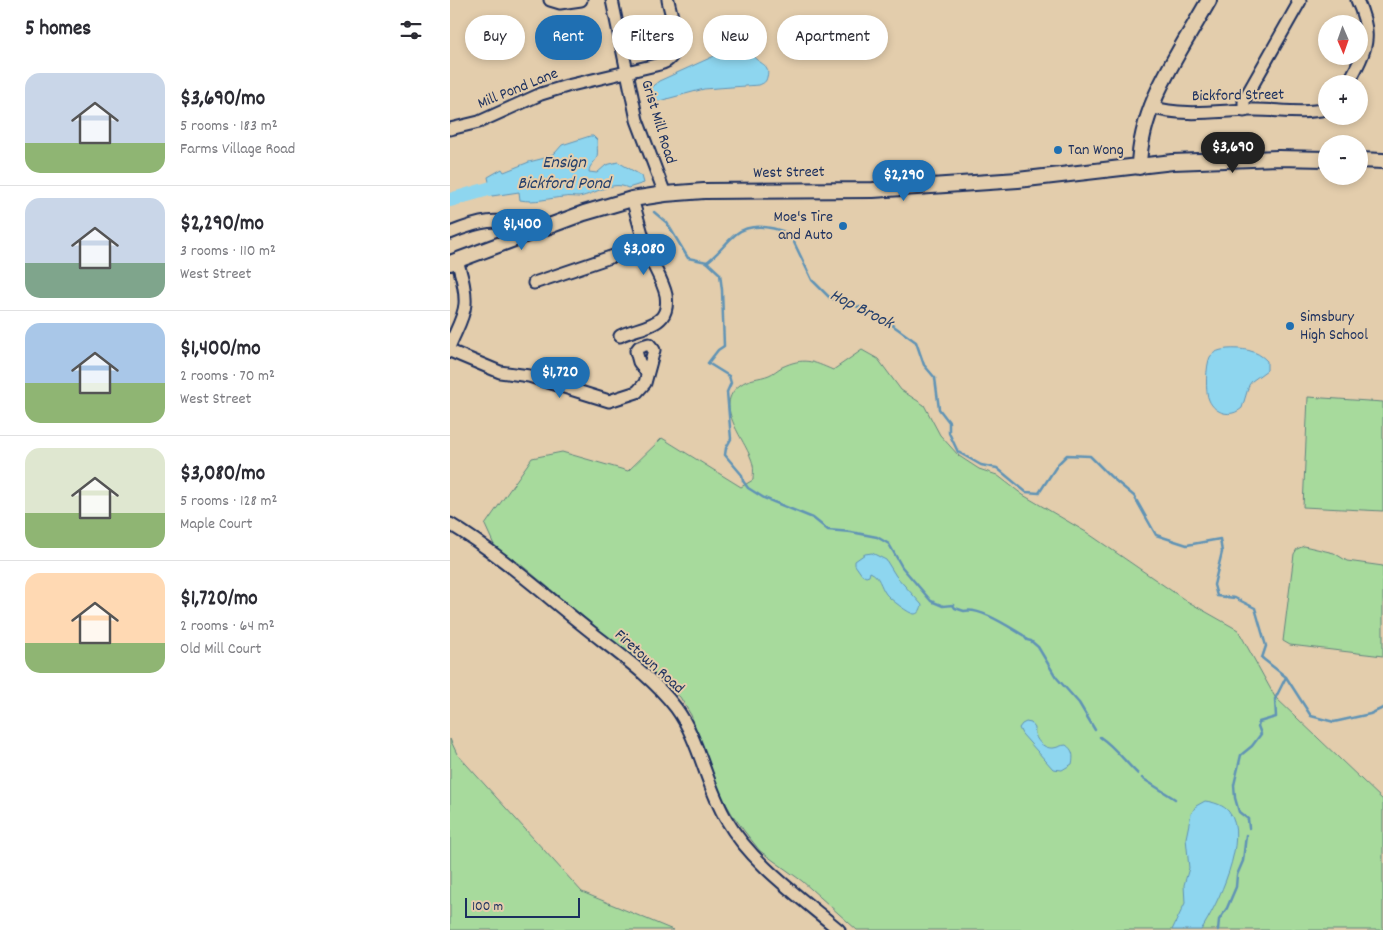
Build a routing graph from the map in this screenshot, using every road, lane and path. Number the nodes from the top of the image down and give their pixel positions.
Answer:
1 (581, 0) edge
2 (612, 0) edge
3 (668, 0) edge
4 (1209, 0) edge
5 (1298, 0) edge
6 (1357, 0) edge
7 (553, 1) edge
8 (627, 72) junction
9 (1353, 75) edge
10 (1150, 108) junction
11 (1244, 110) junction
12 (1318, 110) edge
13 (450, 129) edge
14 (1318, 160) edge
15 (1368, 160) edge
16 (1383, 161) edge
17 (1139, 167) junction
18 (664, 194) junction
19 (632, 200) junction
20 (450, 233) edge
21 (522, 235) junction
22 (646, 245) junction
23 (453, 262) edge
24 (534, 283) dead end
25 (620, 336) dead end
26 (450, 345) edge
27 (450, 351) edge
28 (647, 373) dead end
29 (450, 524) edge
30 (839, 930) edge

1 - 7 street
2 - 8 street, Grist Mill Road
3 - 8 street, Mill Pond Lane
4 - 10 main road
5 - 11 street
6 - 9 street
8 - 13 street, Mill Pond Lane
8 - 18 street, Grist Mill Road
10 - 11 street, Bickford Street
10 - 17 main road
11 - 12 street, Bickford Street
14 - 17 main road, West Street
15 - 16 main road
17 - 18 main road, West Street
18 - 19 main road, West Street
19 - 21 main road, West Street
19 - 22 street
20 - 21 street
21 - 23 main road, West Street
22 - 24 street
22 - 25 street
23 - 26 street
27 - 28 street
29 - 30 street, Firetown Road

